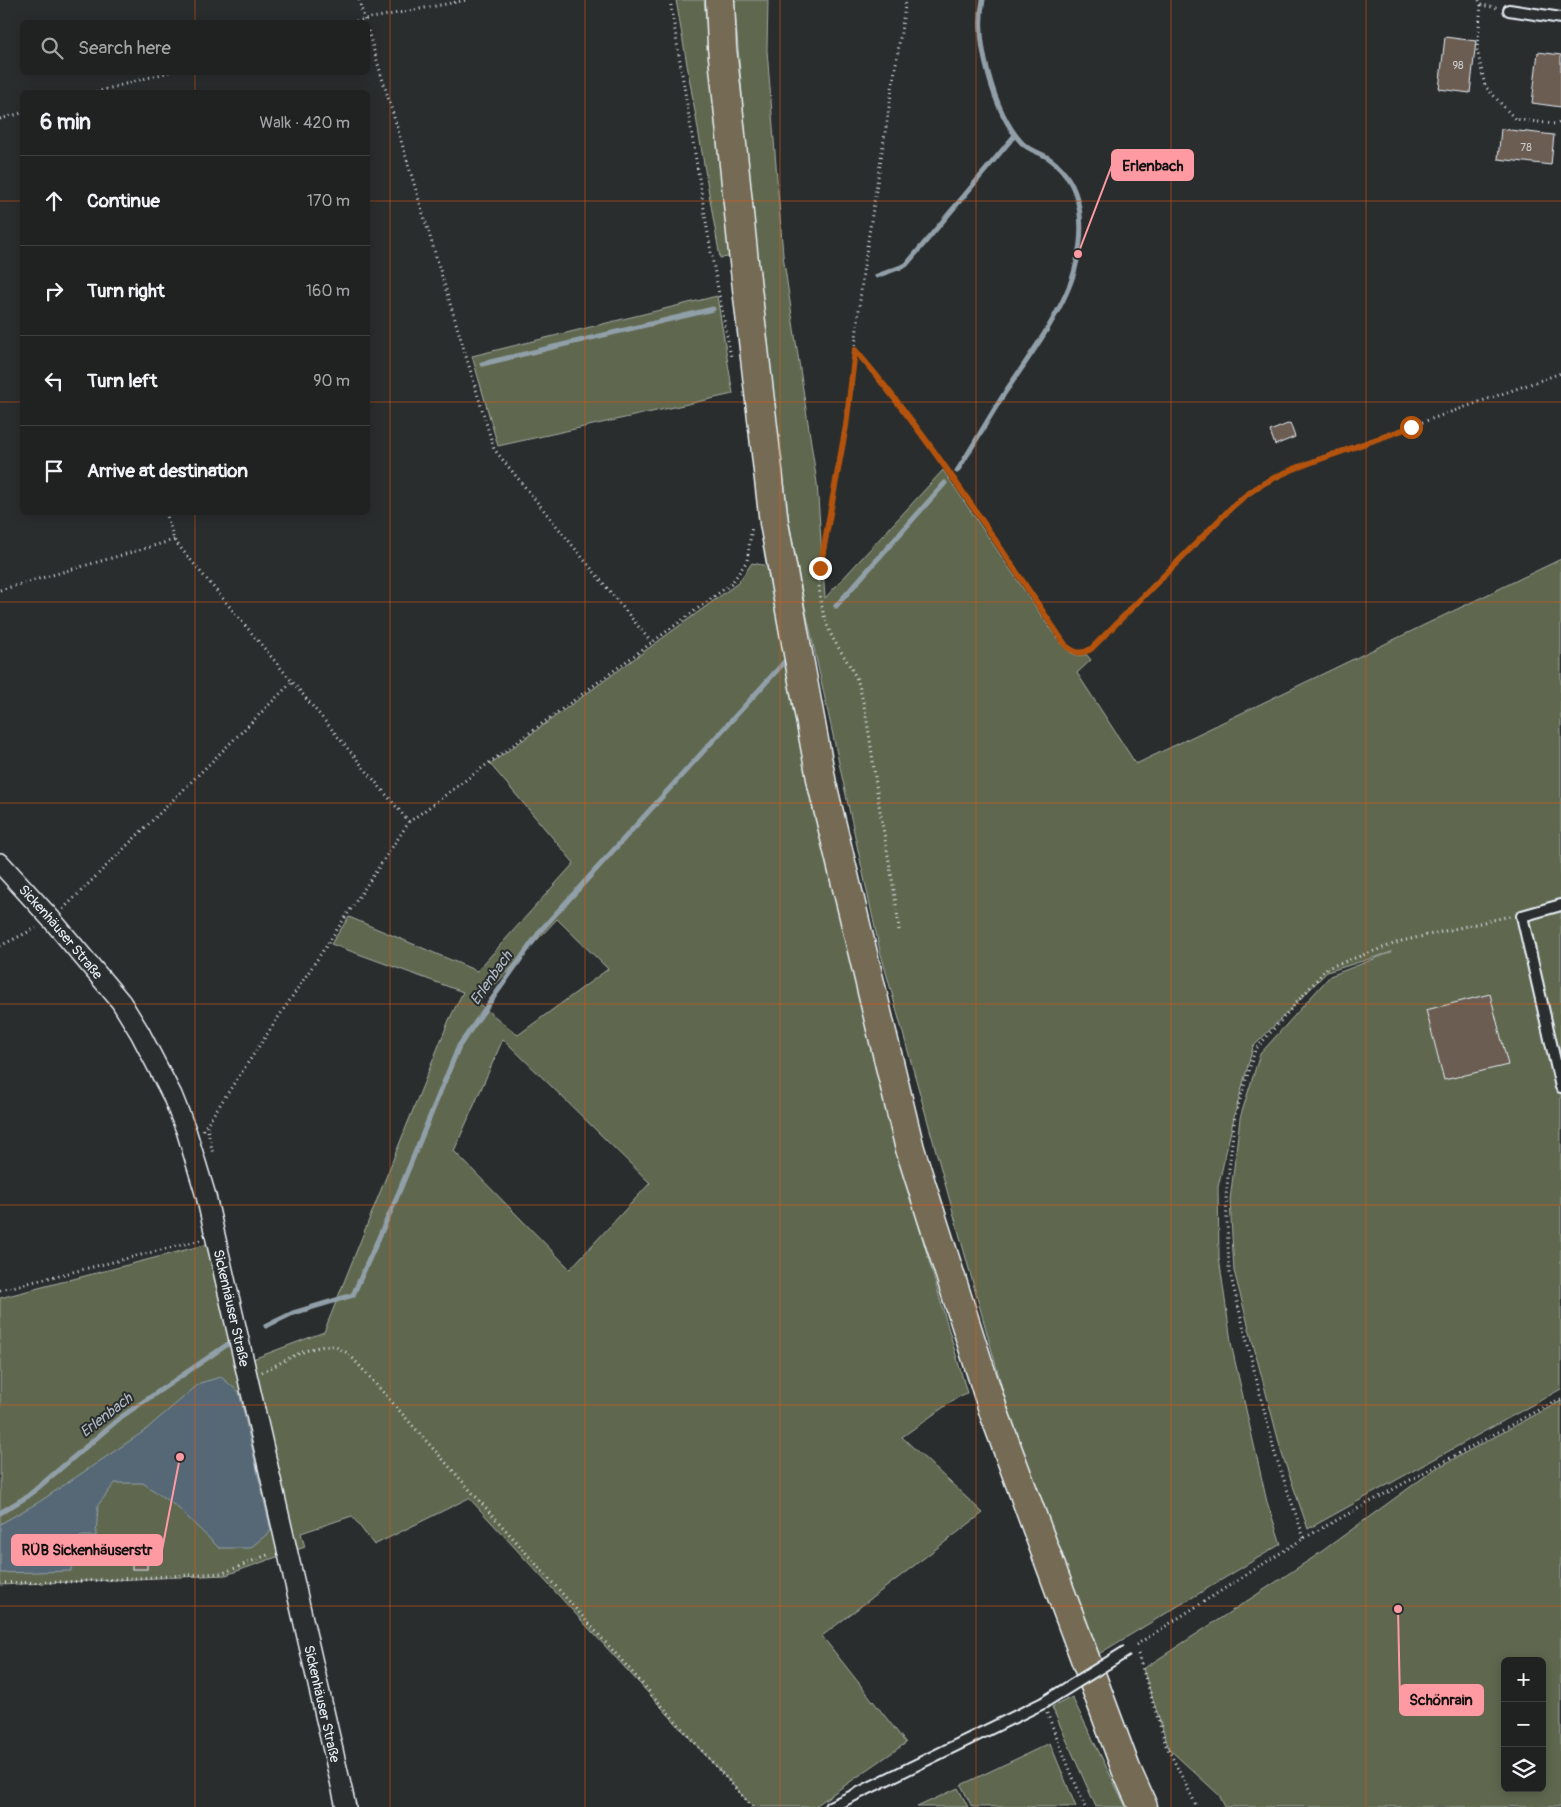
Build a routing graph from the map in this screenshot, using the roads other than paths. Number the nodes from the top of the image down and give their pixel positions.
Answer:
1 (720, 0) edge
2 (1509, 10) road end
3 (1561, 18) edge
4 (0, 863) edge
5 (1561, 905) edge
6 (1561, 1086) edge
7 (1127, 1651) dead end
8 (346, 1807) edge
9 (830, 1807) edge
10 (1144, 1807) edge

1 - 10 main road
2 - 3 lane
4 - 8 street, Sickenhäuser Straße
5 - 6 lane
7 - 9 lane, bridge

